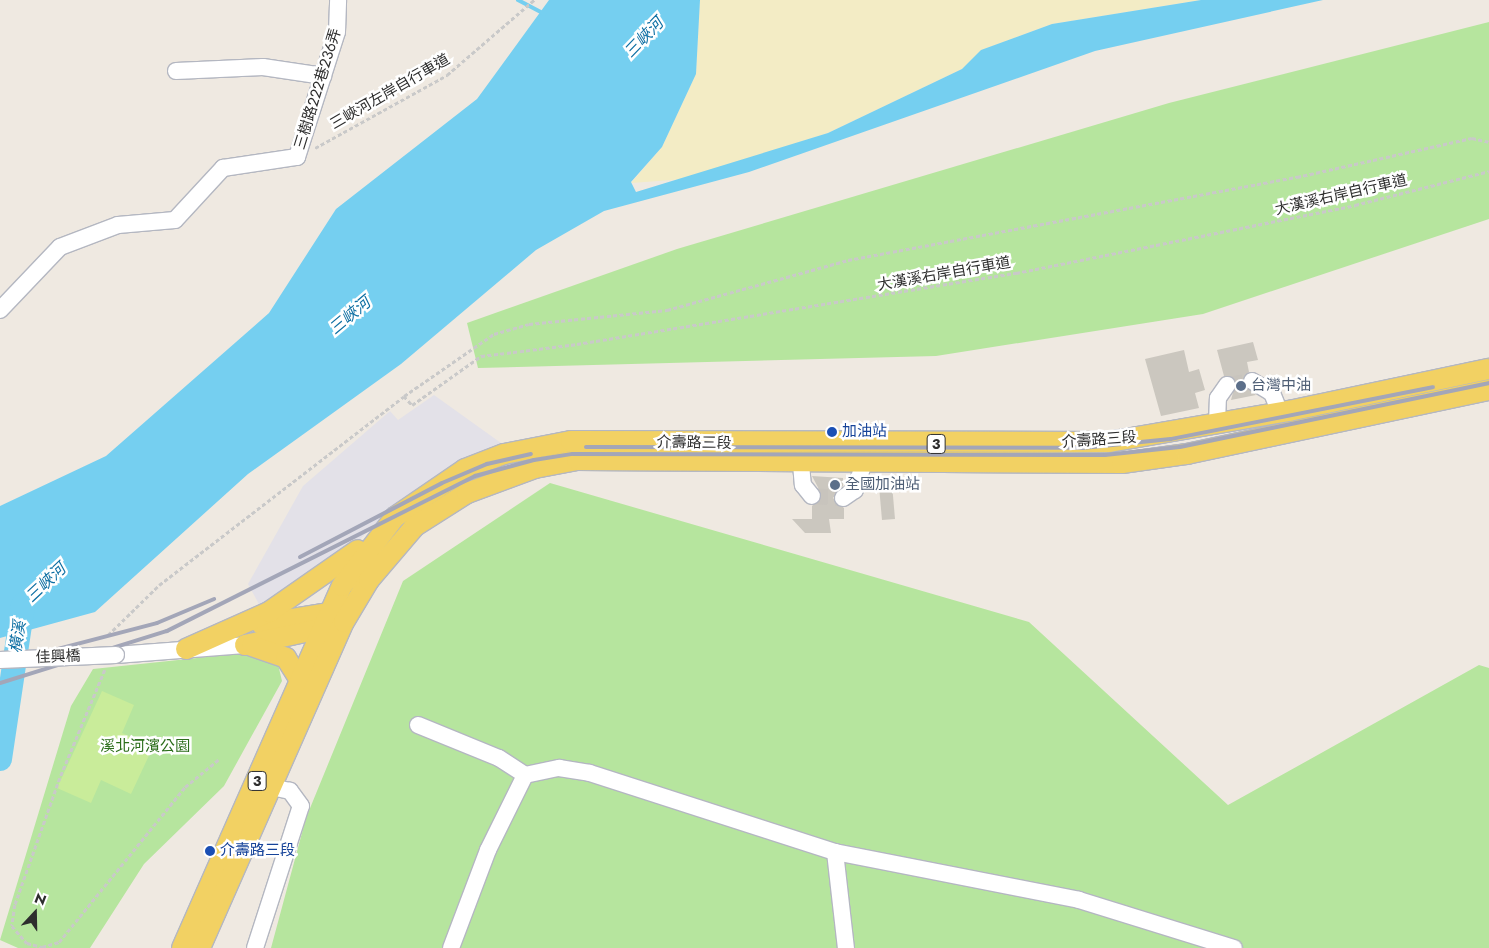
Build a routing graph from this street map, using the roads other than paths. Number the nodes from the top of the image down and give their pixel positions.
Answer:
1 (338, 0) edge
2 (176, 72) dead end
3 (323, 76) junction
4 (0, 310) edge
5 (1489, 369) edge
6 (1252, 381) tunnel mouth
7 (1227, 386) dead end
8 (1488, 392) edge
9 (1280, 413) junction
10 (1217, 424) junction
11 (1119, 441) junction
12 (1122, 462) junction
13 (800, 464) junction
14 (864, 464) junction
15 (812, 496) dead end
16 (843, 498) dead end
17 (394, 517) junction
18 (331, 622) junction
19 (230, 631) junction
20 (245, 645) junction
21 (186, 649) junction
22 (0, 660) edge
23 (300, 680) junction
24 (418, 726) dead end
25 (525, 775) junction
26 (265, 785) junction
27 (835, 852) junction
28 (182, 948) edge
29 (200, 948) edge
30 (256, 948) edge
31 (451, 948) edge
32 (846, 948) edge
33 (1234, 948) edge

1 - 3 street, 三樹路222巷236弄
2 - 3 street
3 - 4 street, 三樹路222巷236弄
5 - 9 main road, 介壽路三段 / 3
6 - 9 street
7 - 10 street
8 - 12 main road, 介壽路三段 / 3
9 - 10 main road, 介壽路三段 / 3
10 - 11 main road, 介壽路三段 / 3
11 - 12 street
11 - 17 main road, 介壽路三段 / 3
12 - 14 main road, 介壽路三段 / 3
13 - 14 main road, 介壽路三段 / 3
13 - 15 street
13 - 18 main road, 介壽路三段 / 3
14 - 16 street
17 - 18 main road, 介壽路三段 / 3
17 - 19 main road
18 - 19 main road
18 - 20 main road
18 - 23 main road, 介壽路三段 / 3
18 - 26 main road, 介壽路三段 / 3
19 - 21 main road
20 - 21 street, 佳興橋
20 - 23 main road
21 - 22 street, 佳興橋, bridge
23 - 26 main road, 介壽路三段 / 3
24 - 25 street
25 - 27 street
25 - 31 street
26 - 28 main road, 介壽路三段 / 3
26 - 29 main road, 介壽路三段 / 3
26 - 30 street
27 - 32 street
27 - 33 street

